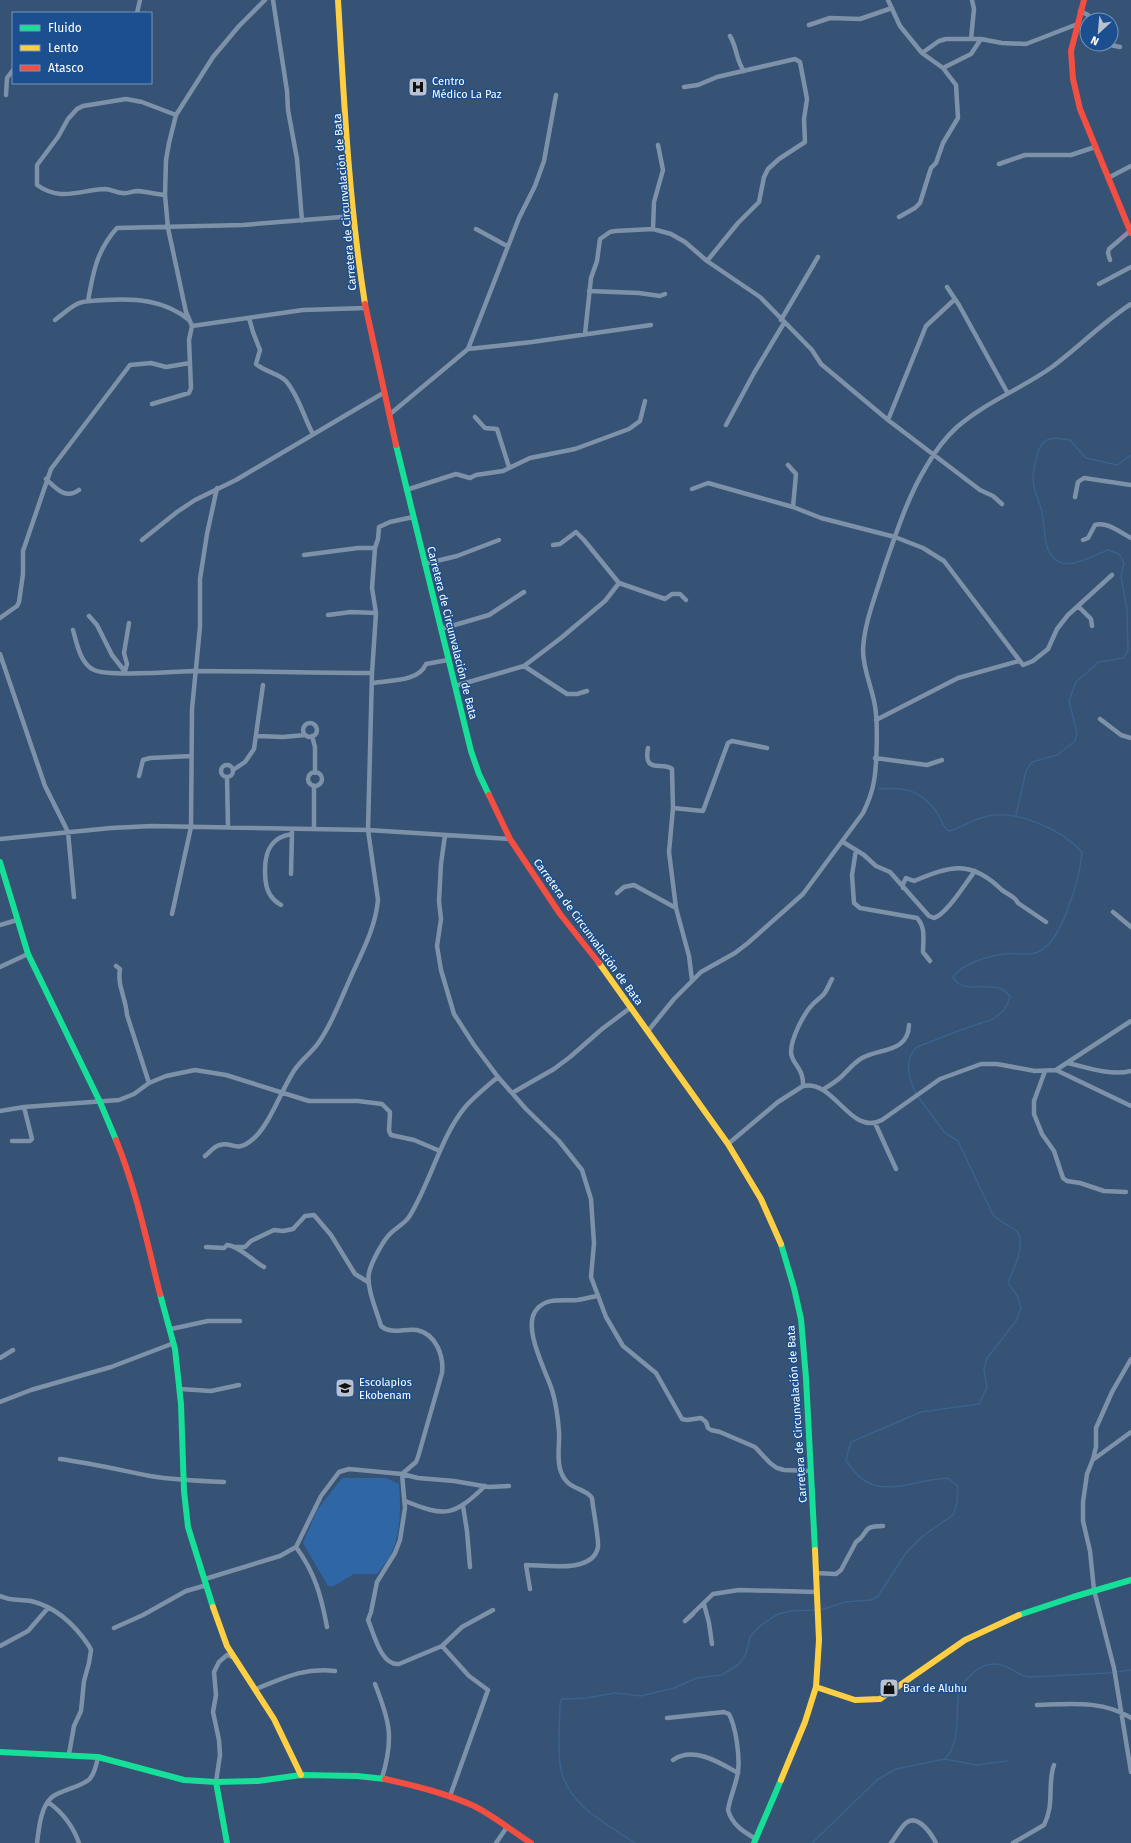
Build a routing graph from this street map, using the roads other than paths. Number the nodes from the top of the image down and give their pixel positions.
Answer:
1 (140, 0) edge
2 (265, 0) edge
3 (272, 0) edge
4 (338, 0) edge
5 (888, 0) edge
6 (972, 0) edge
7 (1084, 0) edge
8 (892, 8) junction
9 (1080, 11) joint
10 (137, 12) edge
11 (809, 25) dead end
12 (1075, 25) junction
13 (730, 36) dead end
14 (971, 39) junction
15 (981, 39) junction
16 (922, 53) junction
17 (943, 68) junction
18 (12, 71) edge
19 (744, 71) junction
20 (684, 87) dead end
21 (6, 95) dead end
22 (556, 95) dead end
23 (176, 115) junction
24 (658, 145) dead end
25 (1095, 147) junction
26 (999, 164) dead end
27 (1131, 166) edge
28 (1108, 178) junction
29 (165, 195) junction
30 (354, 216) junction
31 (899, 217) dead end
32 (302, 222) junction
33 (168, 228) junction
34 (476, 229) dead end
35 (653, 229) junction
36 (1131, 232) edge
37 (508, 246) junction
38 (818, 257) dead end
39 (1110, 260) dead end
40 (707, 262) junction
41 (1131, 267) edge
42 (1099, 284) dead end
43 (947, 287) dead end
44 (589, 292) junction
45 (665, 294) dead end
46 (954, 300) junction
47 (88, 301) junction
48 (1131, 304) edge
49 (366, 308) junction
50 (249, 318) junction
51 (55, 320) dead end
52 (782, 321) junction
53 (191, 324) junction
54 (651, 325) dead end
55 (585, 334) junction
56 (468, 349) junction
57 (190, 364) junction
58 (385, 392) junction
59 (1007, 392) junction
60 (645, 401) dead end
61 (152, 404) dead end
62 (389, 415) junction
63 (475, 418) dead end
64 (888, 420) junction
65 (726, 425) dead end
66 (313, 434) junction
67 (934, 455) junction
68 (788, 466) dead end
69 (509, 467) junction
70 (46, 479) junction
71 (1131, 485) edge
72 (217, 488) junction
73 (692, 489) dead end
74 (78, 490) dead end
75 (406, 490) junction
76 (1075, 497) dead end
77 (1002, 504) dead end
78 (793, 507) junction
79 (413, 518) junction
80 (895, 537) junction
81 (1131, 538) edge
82 (142, 540) dead end
83 (499, 540) dead end
84 (1083, 540) dead end
85 (553, 545) dead end
86 (375, 548) junction
87 (304, 555) dead end
88 (424, 564) junction
89 (1112, 575) dead end
90 (619, 583) junction
91 (524, 592) dead end
92 (686, 600) dead end
93 (1078, 606) junction
94 (376, 613) junction
95 (328, 615) dead end
96 (88, 616) dead end
97 (0, 618) edge
98 (129, 623) dead end
99 (1092, 626) dead end
100 (441, 628) junction
101 (73, 630) dead end
102 (0, 654) edge
103 (448, 660) junction
104 (1019, 661) junction
105 (524, 666) junction
106 (195, 671) junction
107 (126, 672) junction
108 (372, 673) junction
109 (372, 683) junction
110 (263, 685) dead end
111 (455, 686) junction
112 (586, 691) dead end
113 (1100, 719) dead end
114 (876, 720) junction
115 (305, 734) junction
116 (257, 736) junction
117 (312, 736) junction
118 (1131, 738) edge
119 (648, 748) dead end
120 (767, 748) dead end
121 (191, 756) junction
122 (875, 758) junction
123 (942, 760) dead end
124 (233, 770) junction
125 (315, 773) junction
126 (139, 776) dead end
127 (227, 777) junction
128 (314, 786) junction
129 (673, 808) junction
130 (192, 826) junction
131 (228, 828) junction
132 (314, 829) junction
133 (368, 830) junction
134 (292, 831) junction
135 (68, 832) junction
136 (445, 835) junction
137 (0, 839) edge
138 (510, 839) junction
139 (843, 842) junction
140 (856, 850) junction
141 (0, 862) edge
142 (975, 871) junction
143 (291, 874) dead end
144 (903, 888) junction
145 (617, 893) dead end
146 (74, 897) dead end
147 (281, 905) dead end
148 (676, 908) junction
149 (1113, 912) dead end
150 (172, 914) dead end
151 (16, 920) junction
152 (1046, 922) dead end
153 (0, 925) edge
154 (1131, 927) edge
155 (28, 954) junction
156 (930, 961) dead end
157 (116, 966) dead end
158 (0, 967) edge
159 (832, 979) dead end
160 (692, 980) junction
161 (630, 1008) junction
162 (1131, 1021) edge
163 (909, 1025) dead end
164 (648, 1031) junction
165 (1068, 1063) junction
166 (1056, 1070) junction
167 (1131, 1070) edge
168 (1045, 1071) junction
169 (498, 1077) junction
170 (149, 1083) junction
171 (802, 1086) junction
172 (824, 1089) junction
173 (281, 1093) junction
174 (512, 1093) junction
175 (100, 1102) junction
176 (1131, 1106) edge
177 (24, 1107) junction
178 (0, 1111) edge
179 (875, 1123) junction
180 (12, 1141) dead end
181 (728, 1144) junction
182 (440, 1152) junction
183 (205, 1156) dead end
184 (896, 1169) dead end
185 (1126, 1192) dead end
186 (206, 1247) dead end
187 (235, 1247) junction
188 (264, 1267) dead end
189 (368, 1282) junction
190 (598, 1296) junction
191 (240, 1321) dead end
192 (170, 1329) junction
193 (174, 1342) junction
194 (12, 1350) dead end
195 (0, 1358) edge
196 (1131, 1359) edge
197 (239, 1385) dead end
198 (180, 1389) junction
199 (1, 1400) edge
200 (1131, 1432) edge
201 (60, 1459) dead end
202 (1093, 1459) junction
203 (811, 1471) junction
204 (402, 1474) junction
205 (183, 1480) junction
206 (224, 1482) dead end
207 (485, 1486) junction
208 (509, 1486) dead end
209 (405, 1501) junction
210 (463, 1506) junction
211 (883, 1526) dead end
212 (296, 1547) junction
213 (470, 1567) dead end
214 (816, 1573) junction
215 (1131, 1580) edge
216 (206, 1582) junction
217 (530, 1589) dead end
218 (1094, 1590) junction
219 (817, 1592) junction
220 (0, 1596) edge
221 (704, 1604) junction
222 (48, 1608) junction
223 (493, 1610) dead end
224 (693, 1614) dead end
225 (327, 1627) dead end
226 (114, 1628) dead end
227 (712, 1644) dead end
228 (0, 1646) edge
229 (442, 1646) junction
230 (232, 1657) junction
231 (335, 1671) dead end
232 (375, 1684) dead end
233 (816, 1687) junction
234 (256, 1689) junction
235 (1037, 1705) dead end
236 (1122, 1712) junction
237 (667, 1718) dead end
238 (1131, 1718) edge
239 (0, 1752) edge
240 (69, 1754) junction
241 (98, 1757) junction
242 (673, 1760) dead end
243 (1054, 1765) dead end
244 (1131, 1772) edge
245 (738, 1773) junction
246 (301, 1775) junction
247 (382, 1778) junction
248 (216, 1782) junction
249 (450, 1796) junction
250 (48, 1802) junction
251 (507, 1827) junction
252 (755, 1841) edge
253 (36, 1843) edge
254 (79, 1843) edge
255 (227, 1843) edge
256 (496, 1843) edge
257 (531, 1843) edge
258 (891, 1843) edge
259 (936, 1843) edge
260 (1013, 1843) edge

1 - 10 street
2 - 23 street
3 - 32 street
4 - 30 main road, Carretera de Circunvalación de Bata
5 - 8 street
6 - 14 street
7 - 9 main road
8 - 11 street
8 - 16 street
9 - 12 main road
12 - 15 street
12 - 25 main road
13 - 19 street
14 - 15 street
14 - 16 street
15 - 17 street
16 - 17 street
17 - 31 street
18 - 21 street
19 - 20 street
19 - 40 street
22 - 37 street
23 - 29 street
23 - 29 street
24 - 35 street
25 - 26 street
25 - 28 main road
27 - 28 street
28 - 36 main road
29 - 33 street
30 - 32 street
30 - 49 main road, Carretera de Circunvalación de Bata
32 - 33 street
33 - 47 street
33 - 53 street
34 - 37 street
35 - 40 street
35 - 44 street
36 - 39 street
37 - 56 street
38 - 52 street
40 - 52 street
41 - 42 street
43 - 46 street
44 - 45 street
44 - 55 street
46 - 59 street
46 - 64 street
47 - 51 street
47 - 53 street
48 - 59 street
49 - 50 street
49 - 58 main road, Carretera de Circunvalación de Bata
50 - 53 street
50 - 66 street
52 - 64 street
52 - 65 street
53 - 57 street
54 - 55 street
55 - 56 street
56 - 62 street
57 - 61 street
57 - 70 street
58 - 62 main road, Carretera de Circunvalación de Bata
58 - 66 street
59 - 67 street
60 - 69 street
62 - 75 main road, Carretera de Circunvalación de Bata
63 - 69 street
64 - 67 street
66 - 72 street
67 - 77 street
67 - 80 street
68 - 78 street
69 - 75 street
70 - 74 street
70 - 97 street
71 - 76 street
72 - 82 street
72 - 106 street
73 - 78 street
75 - 79 main road, Carretera de Circunvalación de Bata
78 - 80 street
79 - 86 street
79 - 88 main road, Carretera de Circunvalación de Bata
80 - 104 street
80 - 114 street
81 - 84 street
83 - 88 street
85 - 90 street
86 - 87 street
86 - 94 street
88 - 100 main road, Carretera de Circunvalación de Bata
89 - 93 street
90 - 92 street
90 - 105 street
91 - 100 street
93 - 99 street
93 - 104 street
94 - 95 street
94 - 108 street
96 - 107 street
98 - 107 street
100 - 103 main road, Carretera de Circunvalación de Bata
101 - 107 street
102 - 135 street
103 - 109 street
103 - 111 main road, Carretera de Circunvalación de Bata
104 - 114 street
105 - 111 street
105 - 112 street
106 - 107 street
106 - 108 street
106 - 121 street
108 - 109 street
109 - 133 street
110 - 116 street
111 - 138 main road, Carretera de Circunvalación de Bata
113 - 118 street
114 - 122 street
115 - 116 street
115 - 117 street
115 - 117 street
116 - 124 street
117 - 125 street
119 - 129 street
120 - 129 street
121 - 126 street
121 - 130 street
122 - 123 street
122 - 139 street
124 - 127 street
124 - 127 street
125 - 128 street
125 - 128 street
127 - 131 street
128 - 132 street
129 - 148 street
130 - 131 street
130 - 135 street
130 - 150 street
131 - 134 street
132 - 133 street
132 - 134 street
133 - 136 street
133 - 173 street
134 - 143 street
134 - 147 street
135 - 137 street
135 - 146 street
136 - 138 street
136 - 169 street
138 - 161 main road, Carretera de Circunvalación de Bata
139 - 140 street
139 - 160 street
140 - 144 street
140 - 156 street
141 - 151 main road
142 - 144 street
142 - 144 street
142 - 152 street
145 - 148 street
148 - 160 street
149 - 154 street
151 - 153 street
151 - 155 main road
155 - 158 street
155 - 175 main road
157 - 170 street
159 - 171 street
160 - 164 street
161 - 164 main road, Carretera de Circunvalación de Bata
161 - 174 street
162 - 165 street
163 - 172 street
164 - 181 main road, Carretera de Circunvalación de Bata
165 - 166 street
165 - 167 street
166 - 168 street
166 - 176 street
168 - 179 street
168 - 185 street
169 - 174 street
169 - 182 street
170 - 173 street
170 - 175 street
171 - 172 street
171 - 181 street
172 - 179 street
173 - 182 street
173 - 183 street
174 - 190 street
175 - 177 street
175 - 192 main road
177 - 178 street
177 - 180 street
179 - 184 street
181 - 203 main road, Carretera de Circunvalación de Bata
182 - 189 street
186 - 187 street
187 - 188 street
187 - 189 street
189 - 204 street
190 - 203 street
190 - 217 street
191 - 192 street
192 - 193 main road
193 - 198 main road
193 - 199 street
194 - 195 street
196 - 202 street
197 - 198 street
198 - 205 main road
200 - 202 street
201 - 205 street
202 - 218 street
203 - 214 main road, Carretera de Circunvalación de Bata
204 - 207 street
204 - 209 street
204 - 212 street
205 - 206 street
205 - 216 main road
207 - 208 street
207 - 210 street
209 - 210 street
209 - 229 street
210 - 213 street
211 - 214 street
212 - 216 street
212 - 225 street
214 - 219 main road, Carretera de Circunvalación de Bata
215 - 218 main road
216 - 226 street
216 - 230 main road
218 - 233 main road
218 - 236 street
219 - 221 street
219 - 233 main road, Carretera de Circunvalación de Bata
220 - 222 street
221 - 224 street
221 - 227 street
222 - 228 street
222 - 240 street
223 - 229 street
229 - 249 street
230 - 234 main road
230 - 248 street
231 - 234 street
232 - 247 street
233 - 252 main road, Carretera de Circunvalación de Bata
234 - 246 main road
235 - 236 street
236 - 238 street
236 - 244 street
237 - 245 street
239 - 240 main road
240 - 241 main road
241 - 248 main road
241 - 250 street
242 - 245 street
243 - 260 street
245 - 252 street
246 - 247 main road
246 - 248 main road
247 - 249 main road
248 - 255 main road
249 - 251 main road
250 - 253 street
250 - 254 street
251 - 256 street
251 - 257 main road
258 - 259 street

